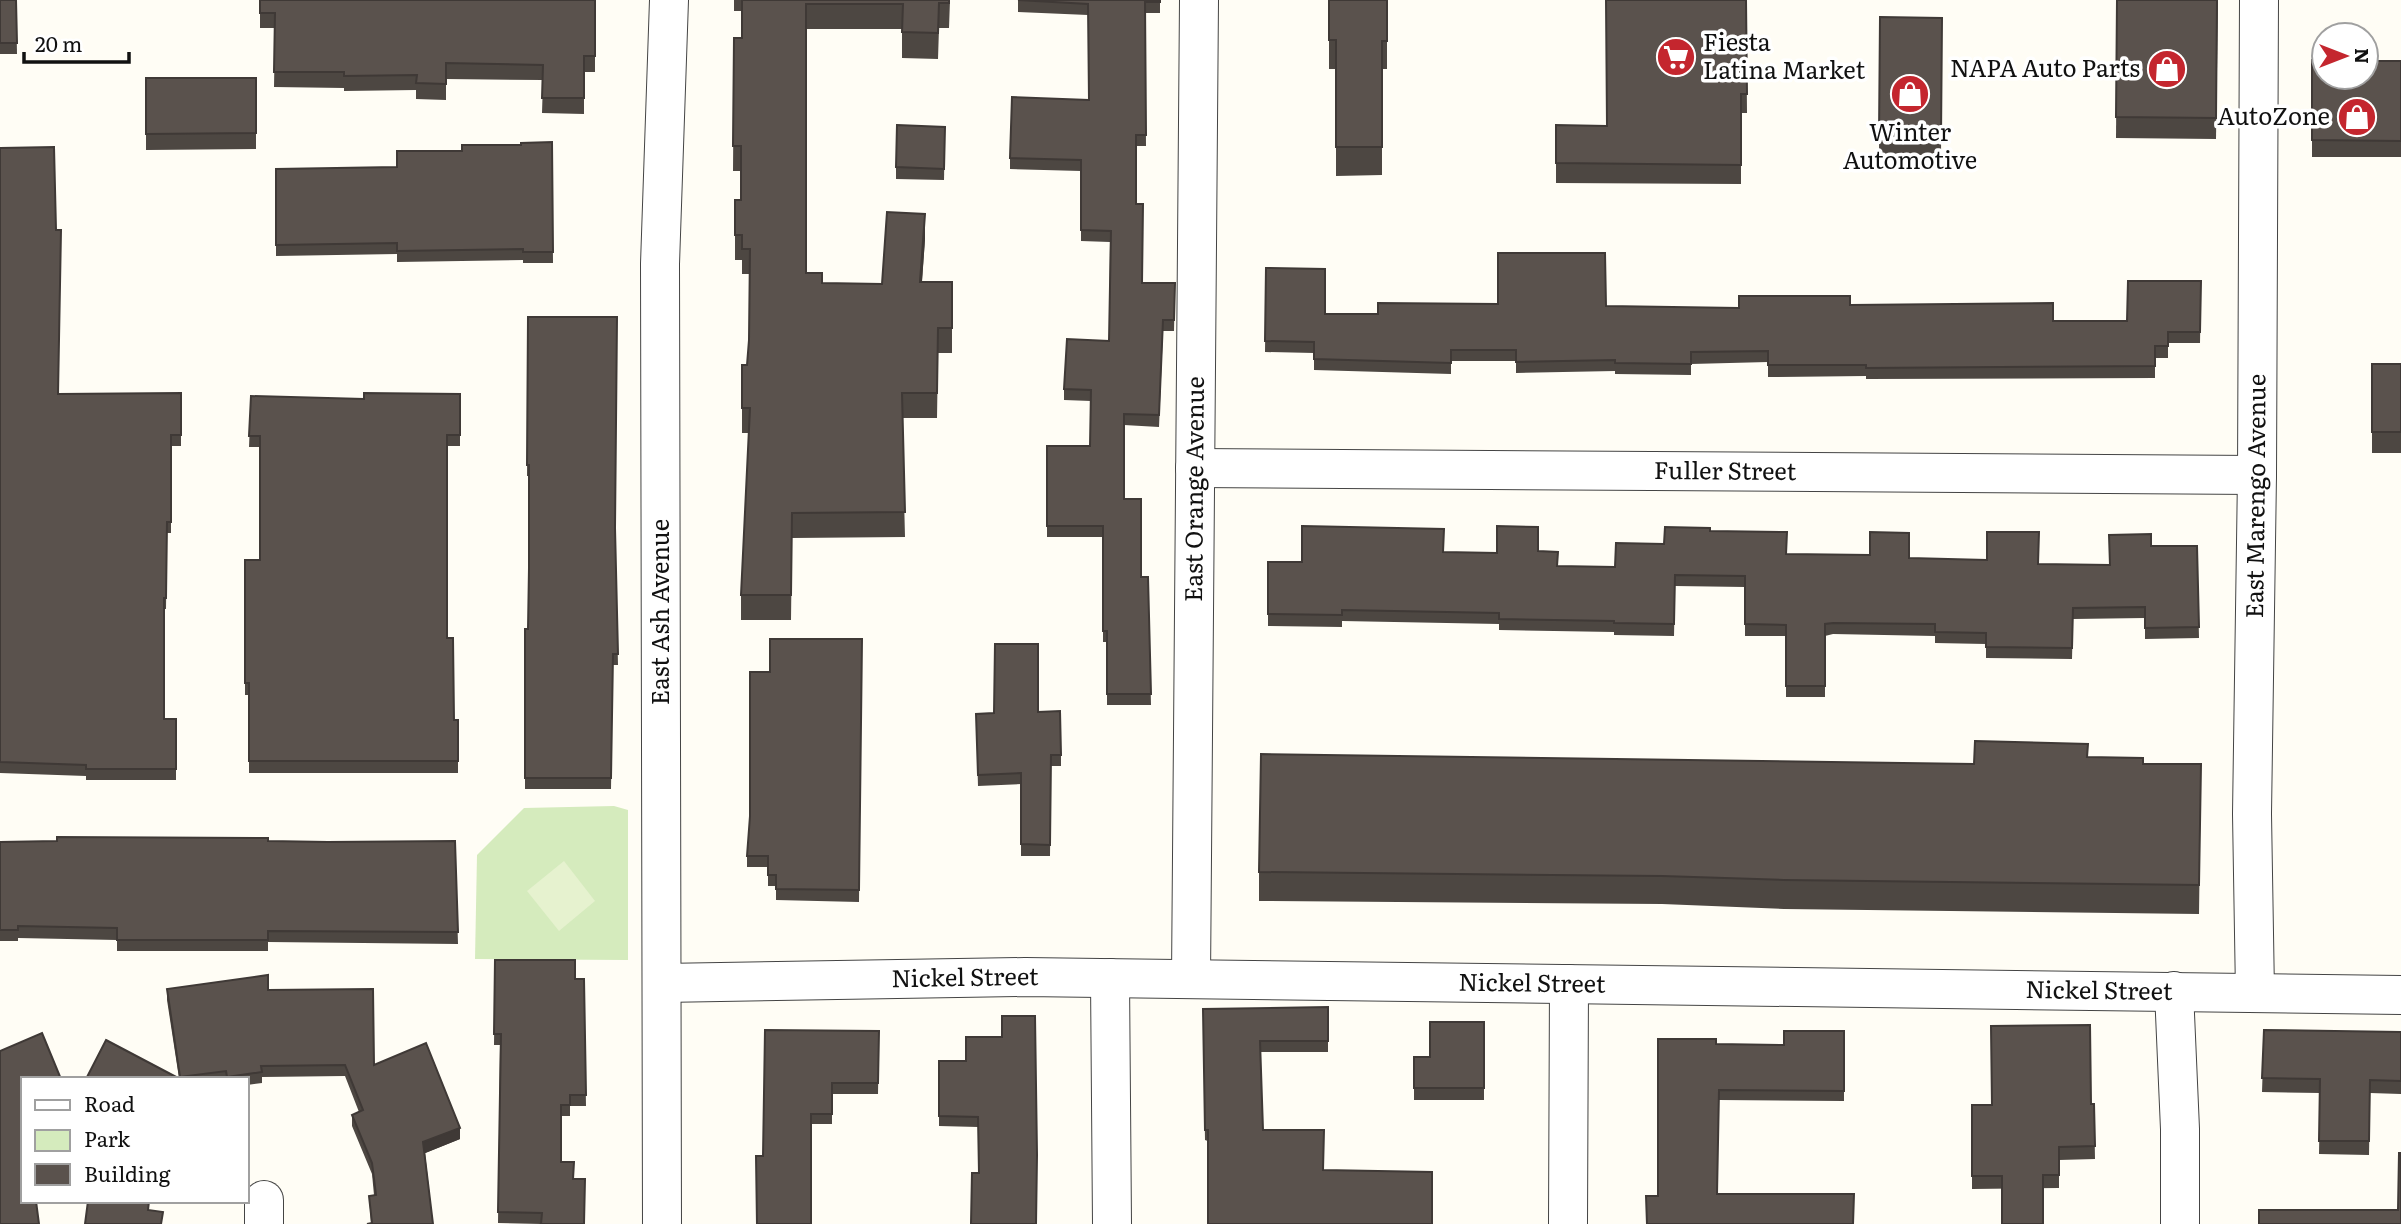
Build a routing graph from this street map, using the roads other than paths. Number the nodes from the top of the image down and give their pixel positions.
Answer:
1 (669, 0) edge
2 (1199, 0) edge
3 (2259, 0) edge
4 (1195, 468) junction
5 (2257, 475) junction
6 (1110, 978) junction
7 (1191, 979) junction
8 (662, 983) junction
9 (1569, 984) junction
10 (2174, 991) junction
11 (2255, 993) junction
12 (2401, 995) edge
13 (662, 1224) edge
14 (1112, 1224) edge
15 (1568, 1224) edge
16 (2180, 1224) edge

1 - 8 street, East Ash Avenue
2 - 4 street, East Orange Avenue
3 - 5 street, East Marengo Avenue
4 - 5 street, Fuller Street
4 - 7 street, East Orange Avenue
5 - 11 street, East Marengo Avenue
6 - 7 street, Nickel Street
6 - 8 street, Nickel Street
6 - 14 street
7 - 9 street, Nickel Street
8 - 13 street, East Ash Avenue
9 - 10 street, Nickel Street
9 - 15 street
10 - 11 street, Nickel Street
10 - 16 street
11 - 12 street, Nickel Street

